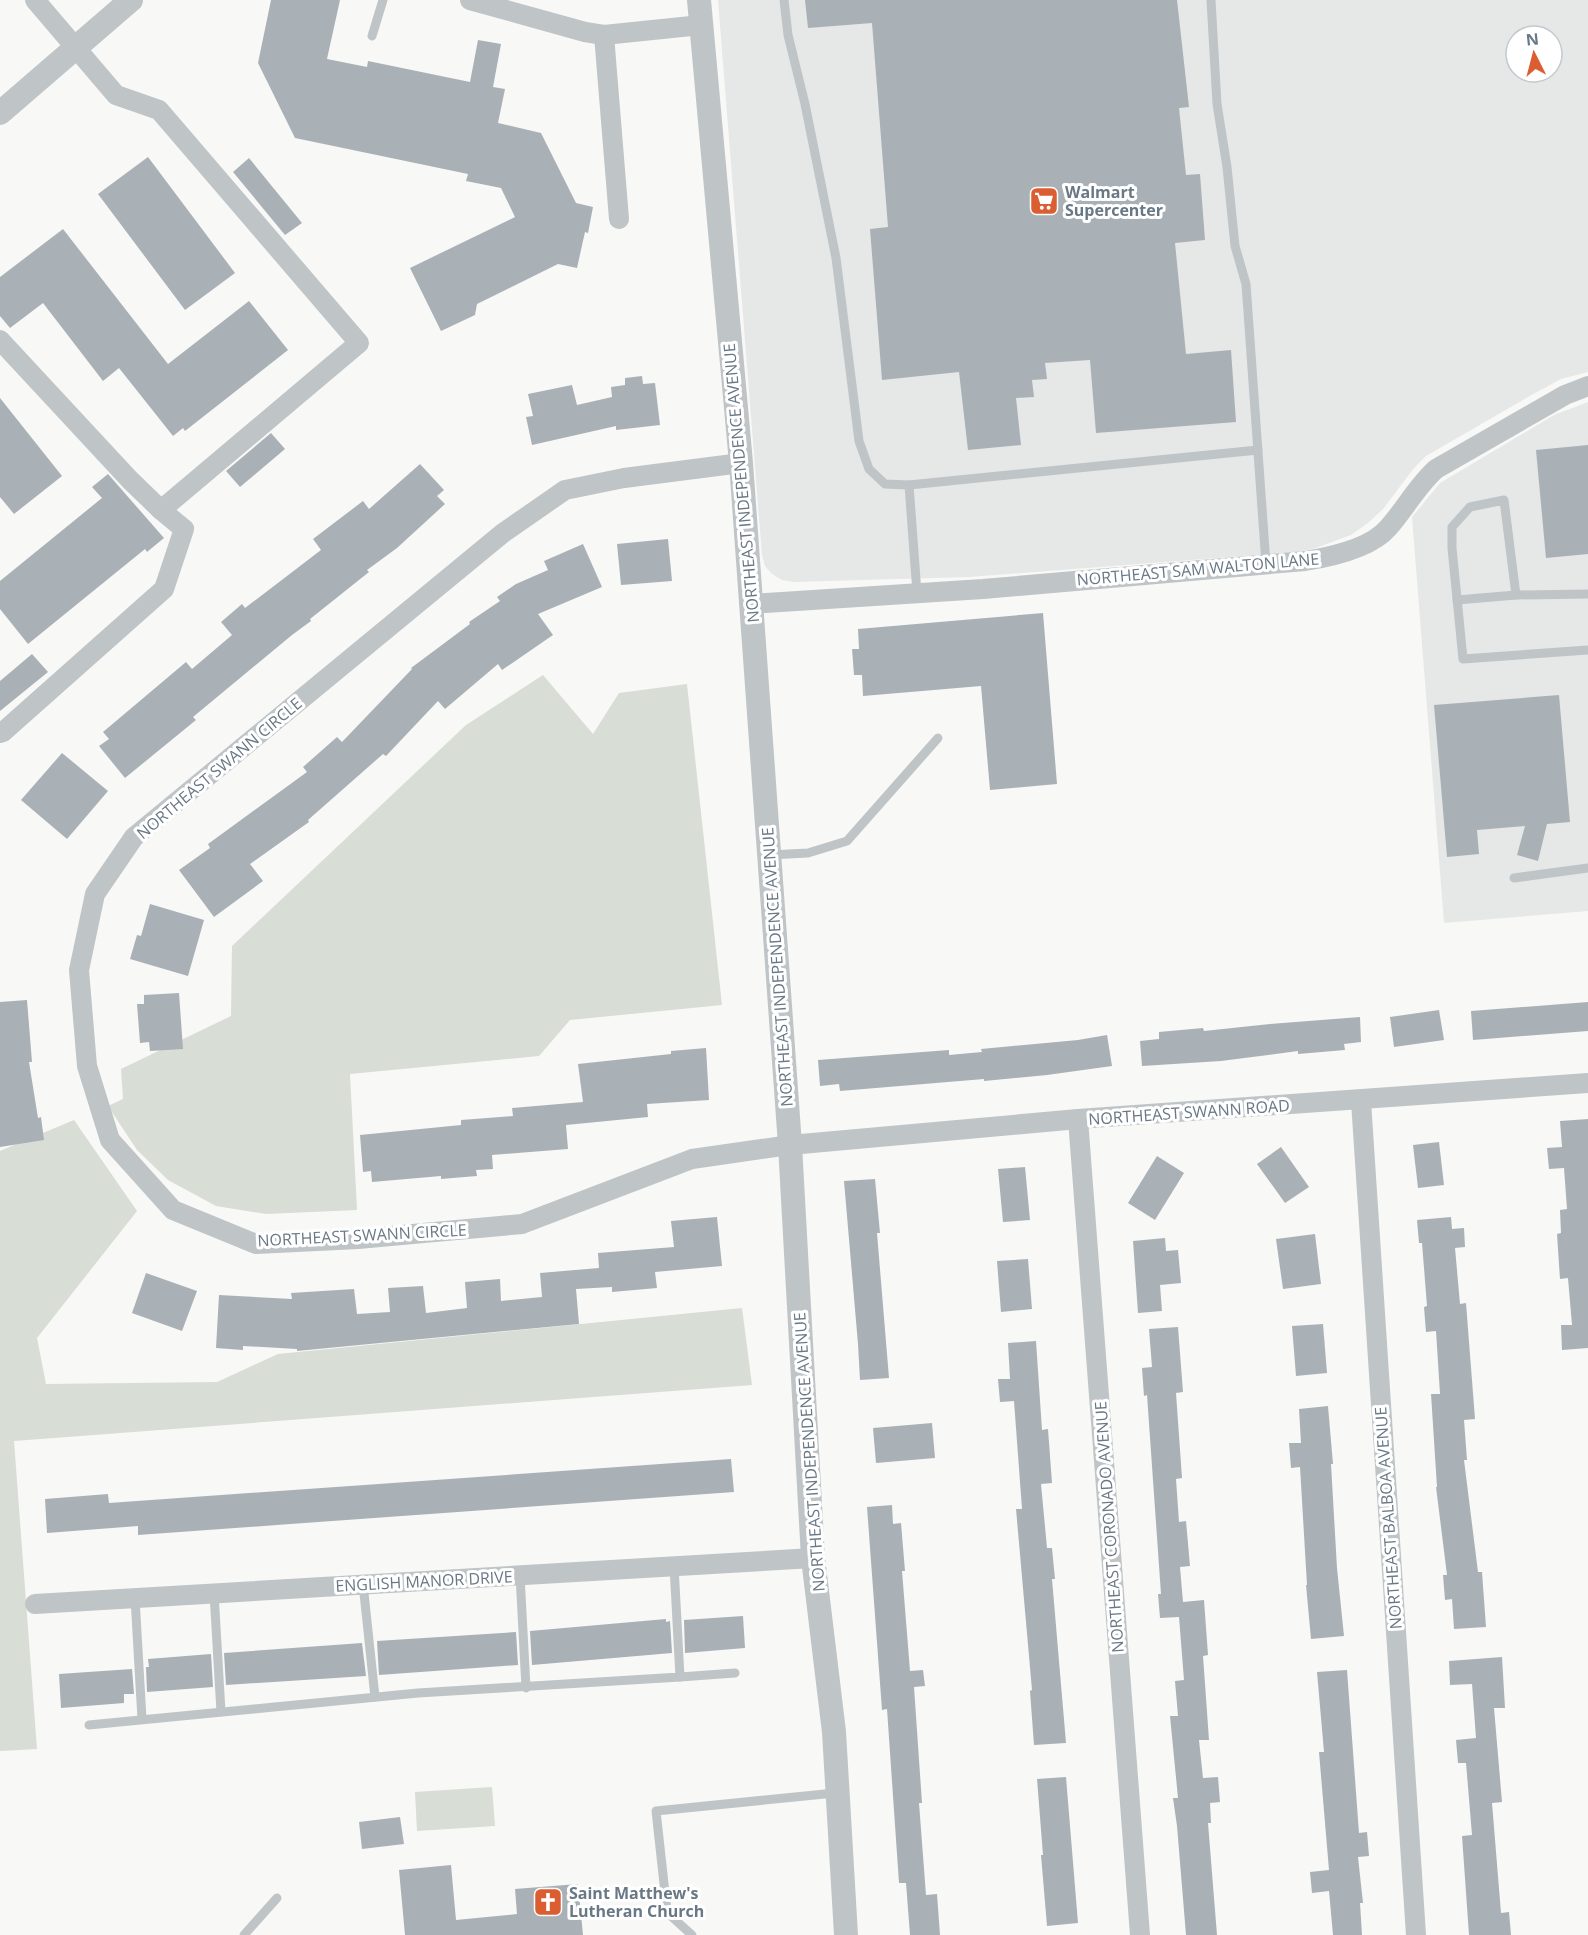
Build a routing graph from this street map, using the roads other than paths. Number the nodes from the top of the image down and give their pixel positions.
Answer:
1 (35, 0) edge
2 (131, 0) edge
3 (383, 0) edge
4 (470, 0) edge
5 (699, 0) edge
6 (784, 0) edge
7 (1211, 0) edge
8 (701, 26) junction
9 (604, 35) junction
10 (372, 36) dead end
11 (76, 48) junction
12 (0, 113) edge
13 (619, 219) dead end
14 (0, 340) edge
15 (1588, 386) edge
16 (1258, 450) junction
17 (741, 463) junction
18 (909, 485) junction
19 (161, 510) junction
20 (1266, 564) junction
21 (917, 593) junction
22 (1588, 594) edge
23 (1516, 595) junction
24 (1457, 600) junction
25 (751, 604) junction
26 (1588, 650) edge
27 (0, 733) edge
28 (938, 738) dead end
29 (769, 855) junction
30 (1588, 868) edge
31 (1514, 878) dead end
32 (1588, 1083) edge
33 (1360, 1101) junction
34 (1078, 1119) junction
35 (790, 1145) junction
36 (813, 1558) junction
37 (674, 1566) junction
38 (520, 1575) junction
39 (363, 1584) junction
40 (214, 1593) junction
41 (135, 1598) junction
42 (34, 1604) dead end
43 (735, 1673) dead end
44 (680, 1677) junction
45 (526, 1688) junction
46 (375, 1697) junction
47 (221, 1712) junction
48 (142, 1719) junction
49 (89, 1725) dead end
50 (837, 1793) junction
51 (278, 1898) dead end
52 (244, 1935) edge
53 (692, 1935) edge
54 (846, 1935) edge
55 (1140, 1935) edge
56 (1416, 1935) edge

1 - 11 street
2 - 11 street
3 - 10 lane
4 - 9 street
5 - 8 street, NORTHEAST INDEPENDENCE AVENUE
6 - 18 lane
7 - 16 lane
8 - 9 street
8 - 17 street, NORTHEAST INDEPENDENCE AVENUE
9 - 13 street
11 - 12 street
11 - 19 street
14 - 19 street
15 - 20 street, NORTHEAST SAM WALTON LANE
16 - 18 lane
16 - 20 lane
17 - 25 street, NORTHEAST INDEPENDENCE AVENUE
17 - 35 street, NORTHEAST SWANN CIRCLE
18 - 21 lane
19 - 27 street
20 - 21 street, NORTHEAST SAM WALTON LANE
21 - 25 street, NORTHEAST SAM WALTON LANE
22 - 23 lane
23 - 24 lane
23 - 24 lane
24 - 26 lane
25 - 29 street, NORTHEAST INDEPENDENCE AVENUE
28 - 29 lane
29 - 35 street, NORTHEAST INDEPENDENCE AVENUE
30 - 31 lane
32 - 33 street, NORTHEAST SWANN ROAD
33 - 34 street, NORTHEAST SWANN ROAD
33 - 56 street, NORTHEAST BALBOA AVENUE
34 - 35 street, NORTHEAST SWANN ROAD
34 - 55 street, NORTHEAST CORONADO AVENUE
35 - 36 street, NORTHEAST INDEPENDENCE AVENUE
36 - 37 street, ENGLISH MANOR DRIVE
36 - 50 street, NORTHEAST INDEPENDENCE AVENUE
37 - 38 street, ENGLISH MANOR DRIVE
37 - 44 lane
38 - 39 street, ENGLISH MANOR DRIVE
38 - 45 lane
39 - 40 street, ENGLISH MANOR DRIVE
39 - 46 lane
40 - 41 street, ENGLISH MANOR DRIVE
40 - 47 lane
41 - 42 street, ENGLISH MANOR DRIVE
41 - 48 lane
43 - 44 lane
44 - 45 lane
45 - 46 lane
46 - 47 lane
47 - 48 lane
48 - 49 lane
50 - 53 lane
50 - 54 street, NORTHEAST INDEPENDENCE AVENUE
51 - 52 lane

